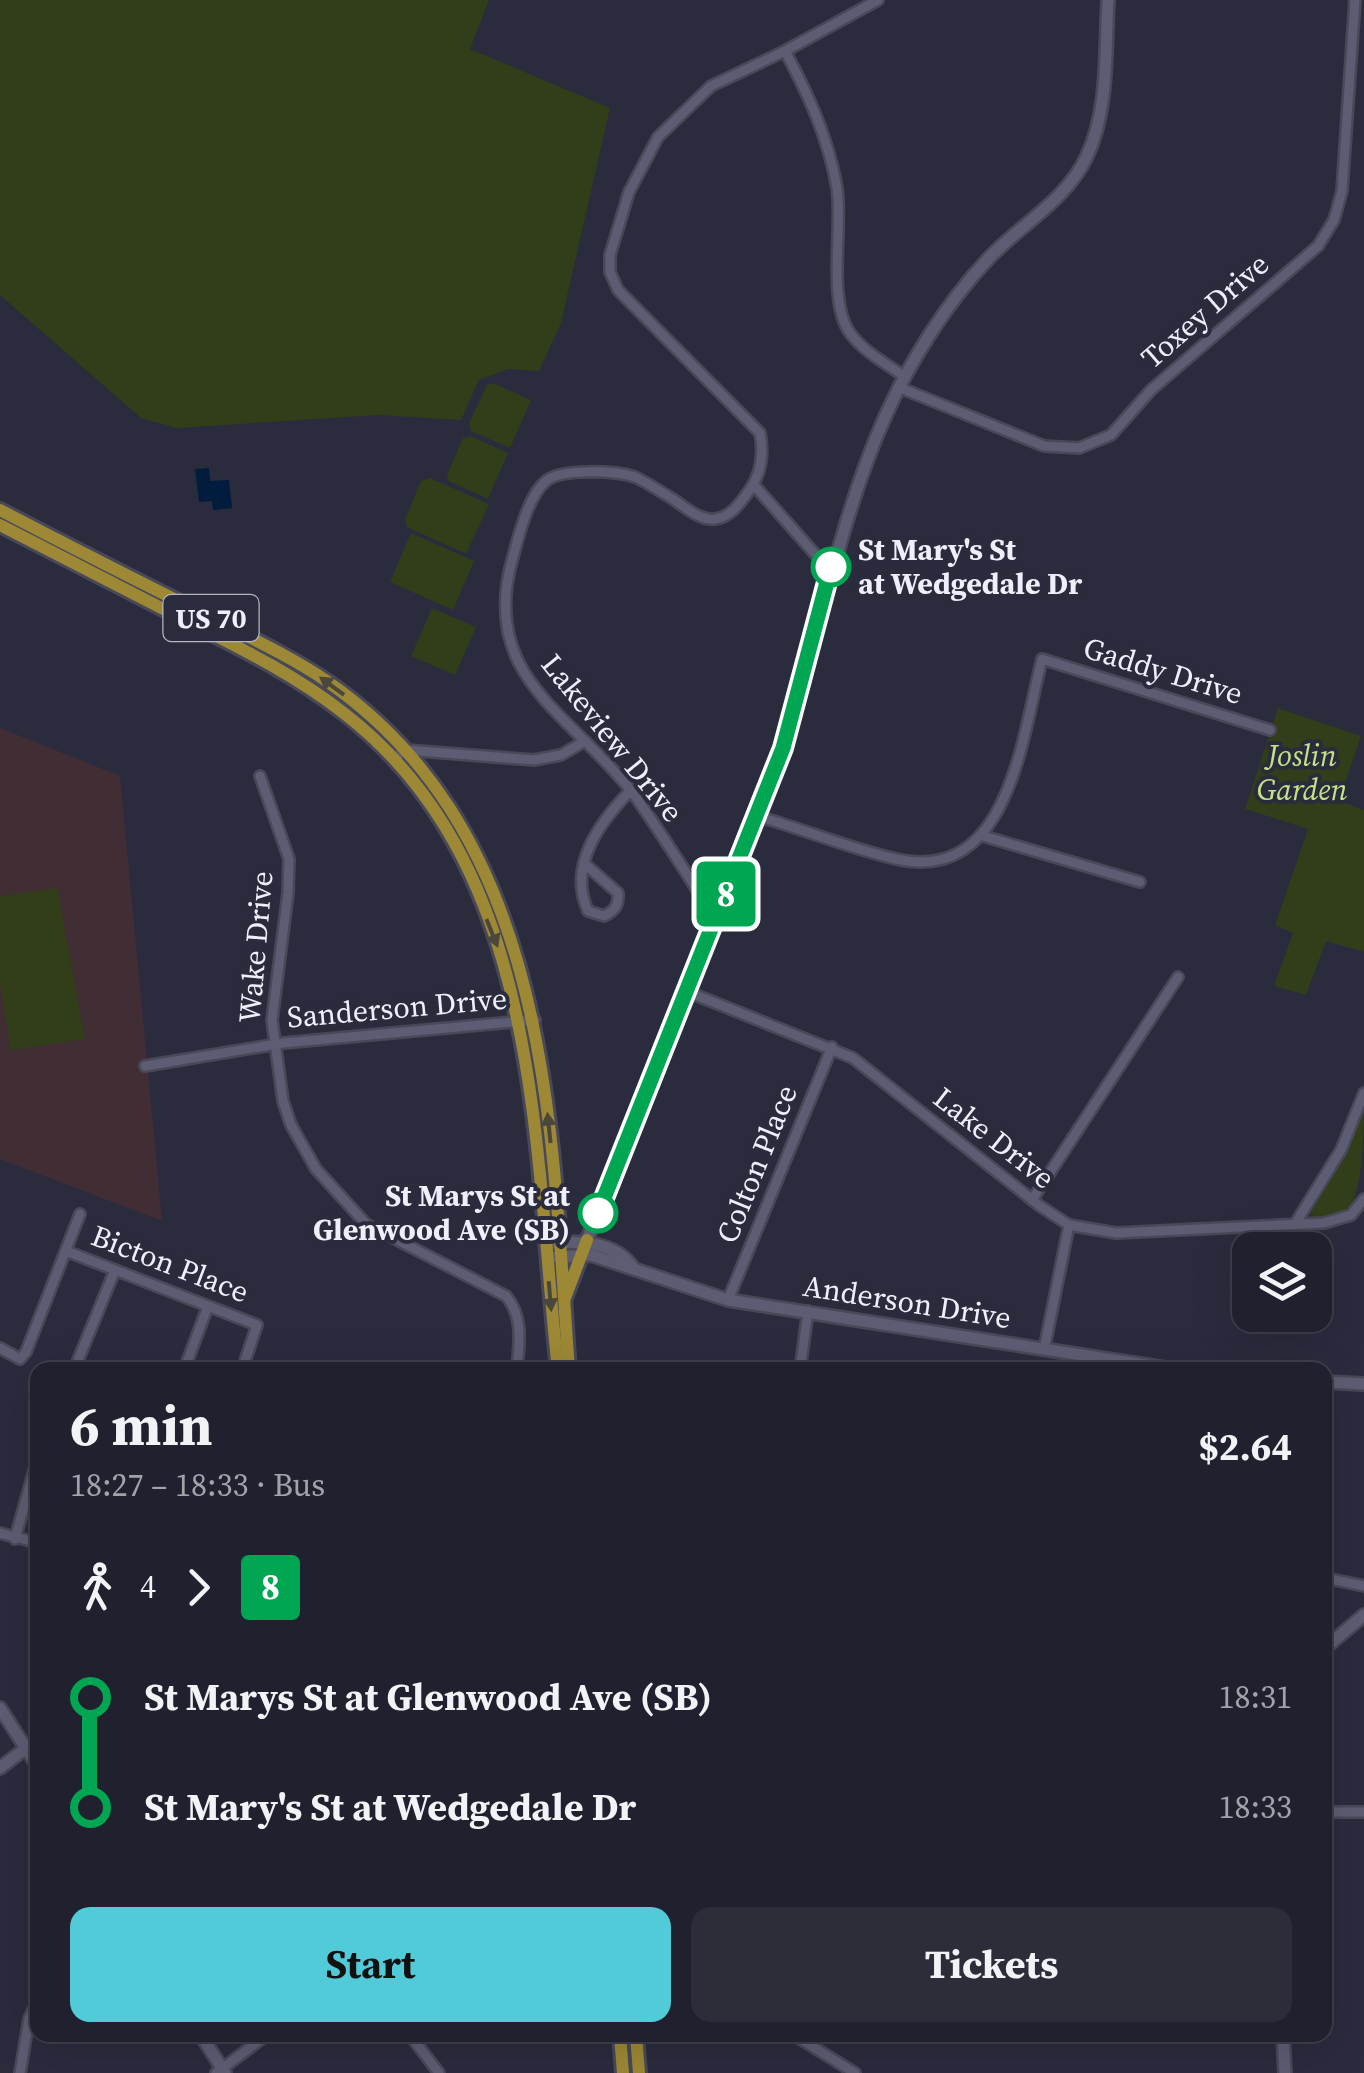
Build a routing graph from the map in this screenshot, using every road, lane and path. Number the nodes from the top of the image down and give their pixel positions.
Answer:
1 (878, 0) edge
2 (1108, 0) edge
3 (1355, 0) edge
4 (785, 51) junction
5 (901, 382) junction
6 (754, 484) junction
7 (0, 510) edge
8 (0, 525) edge
9 (830, 570) junction
10 (1270, 730) dead end
11 (585, 740) junction
12 (400, 754) junction
13 (260, 776) dead end
14 (630, 790) junction
15 (757, 816) junction
16 (983, 836) junction
17 (585, 864) junction
18 (1140, 882) dead end
19 (716, 919) junction
20 (1178, 978) dead end
21 (688, 992) junction
22 (528, 1022) junction
23 (274, 1044) junction
24 (832, 1047) junction
25 (145, 1066) dead end
26 (1364, 1093) edge
27 (1364, 1199) edge
28 (1032, 1200) junction
29 (80, 1214) dead end
30 (1295, 1224) junction
31 (1069, 1225) junction
32 (585, 1248) junction
33 (553, 1250) junction
34 (66, 1251) junction
35 (115, 1270) junction
36 (564, 1300) junction
37 (728, 1300) junction
38 (208, 1306) junction
39 (808, 1311) junction
40 (0, 1348) edge
41 (556, 1348) junction
42 (1044, 1350) junction
43 (77, 1362) edge
44 (187, 1362) edge
45 (244, 1362) edge
46 (518, 1362) edge
47 (551, 1362) edge
48 (557, 1362) edge
49 (569, 1362) edge
50 (801, 1362) edge
51 (1124, 1362) edge
52 (1332, 1382) edge
53 (1364, 1384) edge
54 (30, 1492) edge
55 (0, 1533) edge
56 (14, 1539) junction
57 (30, 1542) edge
58 (1332, 1579) edge
59 (1364, 1586) edge
60 (1364, 1615) edge
61 (1332, 1642) edge
62 (0, 1708) edge
63 (30, 1745) edge
64 (25, 1748) junction
65 (30, 1755) edge
66 (0, 1768) edge
67 (1332, 1812) edge
68 (1364, 1812) edge
69 (30, 2019) edge
70 (205, 2042) edge
71 (257, 2042) edge
72 (415, 2042) edge
73 (621, 2042) edge
74 (637, 2042) edge
75 (805, 2042) edge
76 (1284, 2042) edge
77 (221, 2071) edge
78 (20, 2073) edge
79 (439, 2073) edge
80 (623, 2073) edge
81 (640, 2073) edge
82 (855, 2073) edge
83 (1285, 2073) edge

1 - 4 street
2 - 5 main road
3 - 5 street, Toxey Drive
4 - 5 street, Toxey Drive
4 - 6 street
5 - 9 main road
6 - 9 street
6 - 11 street, Lakeview Drive
12 -> 7 main road, US 70
8 - 12 main road, US 70
9 - 15 main road
10 - 16 street, Gaddy Drive
11 - 12 street
11 - 14 street, Lakeview Drive
12 - 22 main road, US 70
13 - 23 street, Wake Drive
14 - 17 street
14 - 19 street, Lakeview Drive
15 - 16 street
15 - 19 main road
16 - 18 street
17 - 17 street
19 - 21 main road
20 - 28 street
21 - 24 street, Lake Drive
21 - 32 main road
22 - 23 street, Sanderson Drive
22 - 33 main road, US 70
23 - 25 street, Sanderson Drive
23 - 46 street, Wake Drive
24 - 28 street, Lake Drive
24 - 37 street, Colton Place
26 - 30 street
27 - 30 street, Lake Drive
28 - 31 street, Lake Drive
29 - 34 street
30 - 31 street, Lake Drive
31 - 42 street
32 - 33 main road, Anderson Drive
32 - 36 main road
32 - 37 main road, Anderson Drive
33 - 36 main road, US 70
33 -> 41 main road, US 70
34 - 35 street, Bicton Place
34 - 40 street
35 - 38 street, Bicton Place
35 - 43 street
36 - 49 main road, US 70
37 - 39 main road, Anderson Drive
38 - 44 street
38 - 45 street, Bicton Place
39 - 42 main road, Anderson Drive
39 - 50 street
41 - 47 main road
41 - 48 main road, US 70
42 - 51 main road, Anderson Drive
52 - 53 main road
54 - 56 street
55 - 56 street
56 - 57 street
58 - 59 street
60 - 61 main road
62 - 64 main road
63 - 64 main road
64 - 65 main road
64 - 66 main road
67 - 68 street
69 - 78 street
70 - 77 main road
71 - 77 street
72 - 79 street
73 - 80 main road
74 - 81 main road
75 - 82 street
76 - 83 main road

